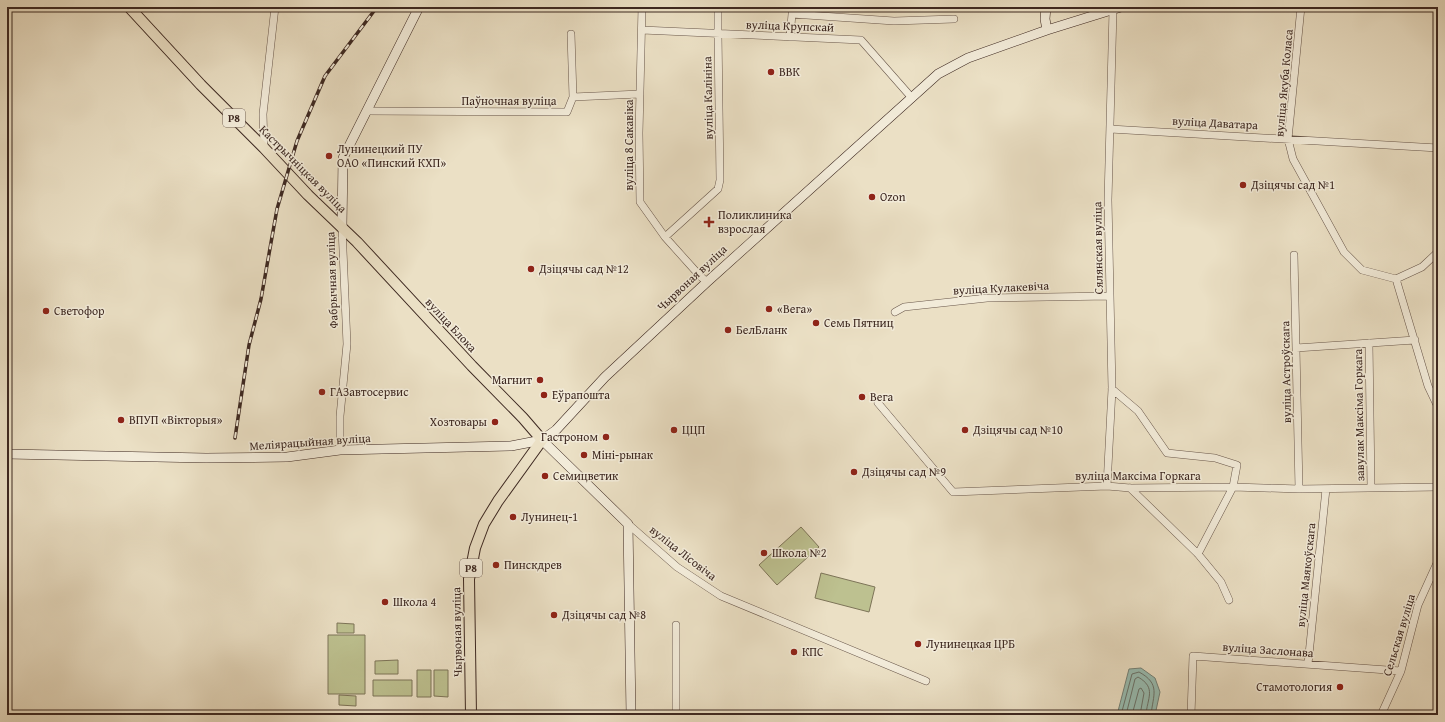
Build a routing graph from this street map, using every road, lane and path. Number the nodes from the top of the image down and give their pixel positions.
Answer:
1 (129, 7) edge
2 (275, 7) edge
3 (419, 7) edge
4 (642, 7) edge
5 (718, 7) edge
6 (1046, 7) edge
7 (1301, 7) edge
8 (1117, 8) edge
9 (954, 19) dead end
10 (642, 30) junction
11 (1047, 30) junction
12 (571, 34) dead end
13 (718, 34) junction
14 (790, 37) junction
15 (640, 94) junction
16 (573, 97) junction
17 (912, 98) junction
18 (367, 111) junction
19 (1110, 128) junction
20 (1288, 139) junction
21 (264, 148) junction
22 (1438, 148) edge
23 (342, 227) junction
24 (665, 237) junction
25 (1438, 252) edge
26 (1294, 255) dead end
27 (1396, 279) junction
28 (707, 282) junction
29 (1110, 296) junction
30 (895, 312) dead end
31 (1415, 340) junction
32 (1369, 343) junction
33 (1296, 348) junction
34 (1112, 389) junction
35 (878, 403) dead end
36 (1438, 407) edge
37 (542, 440) junction
38 (340, 450) junction
39 (7, 454) edge
40 (1107, 486) junction
41 (1233, 487) junction
42 (1438, 487) edge
43 (1130, 488) junction
44 (1371, 488) junction
45 (1299, 489) junction
46 (1326, 489) junction
47 (628, 524) junction
48 (1198, 554) junction
49 (1438, 561) edge
50 (1229, 600) dead end
51 (676, 625) dead end
52 (1308, 664) junction
53 (1401, 671) junction
54 (926, 681) dead end
55 (470, 715) edge
56 (632, 715) edge
57 (676, 715) edge
58 (1191, 715) edge
59 (1381, 715) edge

1 - 21 main road, Кастрычніцкая вуліца / Р8
2 - 21 street
3 - 18 street, Фабрычная вуліца
4 - 10 street, вуліца 8 Сакавіка
5 - 13 street, вуліца Калініна
6 - 11 street
7 - 20 street, вуліца Якуба Коласа
8 - 11 street, Чырвоная вуліца
8 - 19 street, Сялянская вуліца
9 - 14 street
10 - 13 street, вуліца Крупскай
10 - 15 street, вуліца 8 Сакавіка
11 - 17 street, Чырвоная вуліца
12 - 16 street
13 - 14 street, вуліца Крупскай
13 - 24 street, вуліца Калініна
14 - 17 street, вуліца Крупскай
15 - 16 street, Паўночная вуліца
15 - 24 street, вуліца 8 Сакавіка
16 - 18 street, Паўночная вуліца
17 - 28 street, Чырвоная вуліца
18 - 23 street, Фабрычная вуліца
19 - 20 street, вуліца Даватара
19 - 29 street, Сялянская вуліца
20 - 22 street, вуліца Даватара
20 - 27 street, вуліца Якуба Коласа
21 - 23 main road, Кастрычніцкая вуліца / Р8
23 - 37 main road, вуліца Блока / Р8
23 - 38 street, Фабрычная вуліца
24 - 28 street, вуліца 8 Сакавіка
25 - 27 street
26 - 33 street, вуліца Астроўскага
27 - 31 street
28 - 37 street, Чырвоная вуліца
29 - 30 street, вуліца Кулакевіча
29 - 34 street, Сялянская вуліца
31 - 32 street
31 - 36 street
32 - 33 street
32 - 44 street, завулак Максіма Горкага
33 - 45 street, вуліца Астроўскага
34 - 40 street, Сялянская вуліца
34 - 41 street
35 - 40 street, вуліца Максіма Горкага
37 - 38 street, Меліярацыйная вуліца
37 - 47 street, вуліца Лісовіча
37 - 55 main road, Чырвоная вуліца / Р8
38 - 39 street, Меліярацыйная вуліца
40 - 43 street, вуліца Максіма Горкага
41 - 43 street, вуліца Максіма Горкага
41 - 45 street, вуліца Максіма Горкага
41 - 48 street
42 - 44 street, вуліца Максіма Горкага
43 - 48 street
44 - 46 street, вуліца Максіма Горкага
45 - 46 street, вуліца Максіма Горкага
46 - 52 street, вуліца Маякоўскага
47 - 54 street, вуліца Лісовіча
47 - 56 street
48 - 50 street
49 - 53 street, Сельская вуліца
51 - 57 street
52 - 53 street, вуліца Заслонава
52 - 58 street, вуліца Заслонава
53 - 59 street, Сельская вуліца

